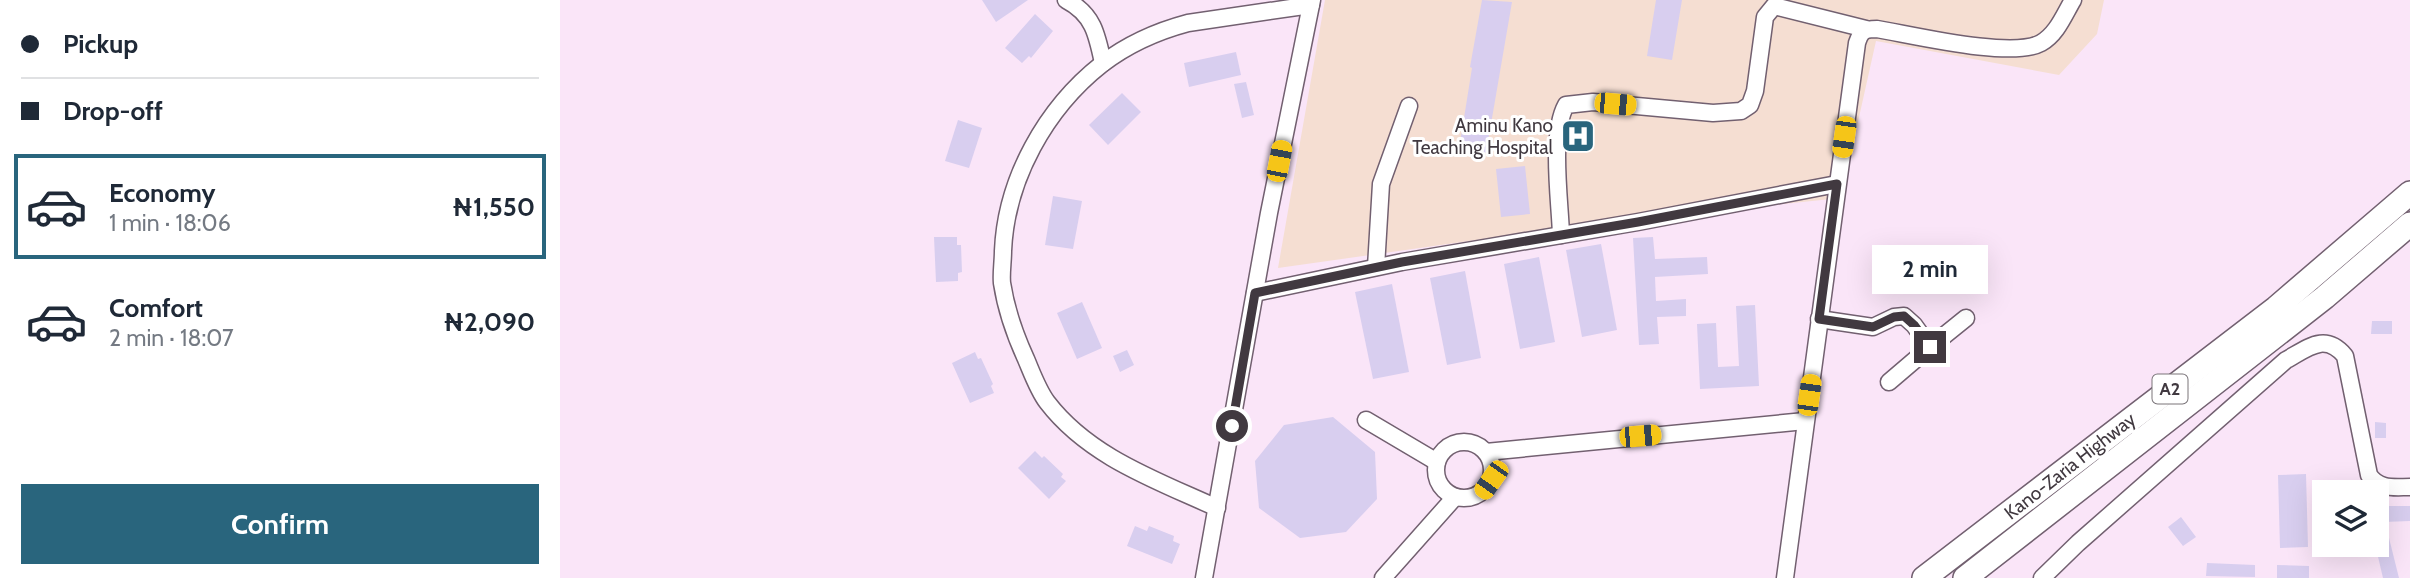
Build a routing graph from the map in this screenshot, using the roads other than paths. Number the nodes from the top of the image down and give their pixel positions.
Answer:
1 (1066, 0) edge
2 (2073, 0) edge
3 (1311, 3) edge
4 (1866, 29) junction
5 (1103, 63) junction
6 (1409, 106) dead end
7 (1837, 184) junction
8 (2410, 193) edge
9 (2410, 224) edge
10 (1561, 235) junction
11 (1376, 267) junction
12 (1255, 293) junction
13 (1966, 318) dead end
14 (1819, 319) junction
15 (1930, 347) junction
16 (1889, 382) dead end
17 (1366, 420) dead end
18 (1805, 421) junction
19 (1486, 452) junction
20 (1437, 462) junction
21 (2410, 487) edge
22 (1455, 497) junction
23 (1217, 508) junction
24 (1977, 574) edge
25 (1204, 578) edge
26 (1383, 578) edge
27 (1785, 578) edge
28 (1924, 578) edge
29 (2042, 578) edge

1 - 5 street
2 - 4 street
3 - 5 street
3 - 12 street
4 - 7 street
4 - 10 street
5 - 23 street
6 - 11 street
7 - 10 street
7 - 14 street
8 - 28 highway, Kano-Zaria Highway / A2
9 - 24 highway, Kano-Zaria Highway / A2
10 - 11 street
11 - 12 street
12 - 23 street
13 - 15 street
14 - 15 street
14 - 18 street
15 - 16 street
17 - 20 street
18 - 19 street
18 - 27 street
19 - 20 street
19 - 22 street
20 - 22 street
21 - 29 street
22 - 26 street
23 - 25 street

